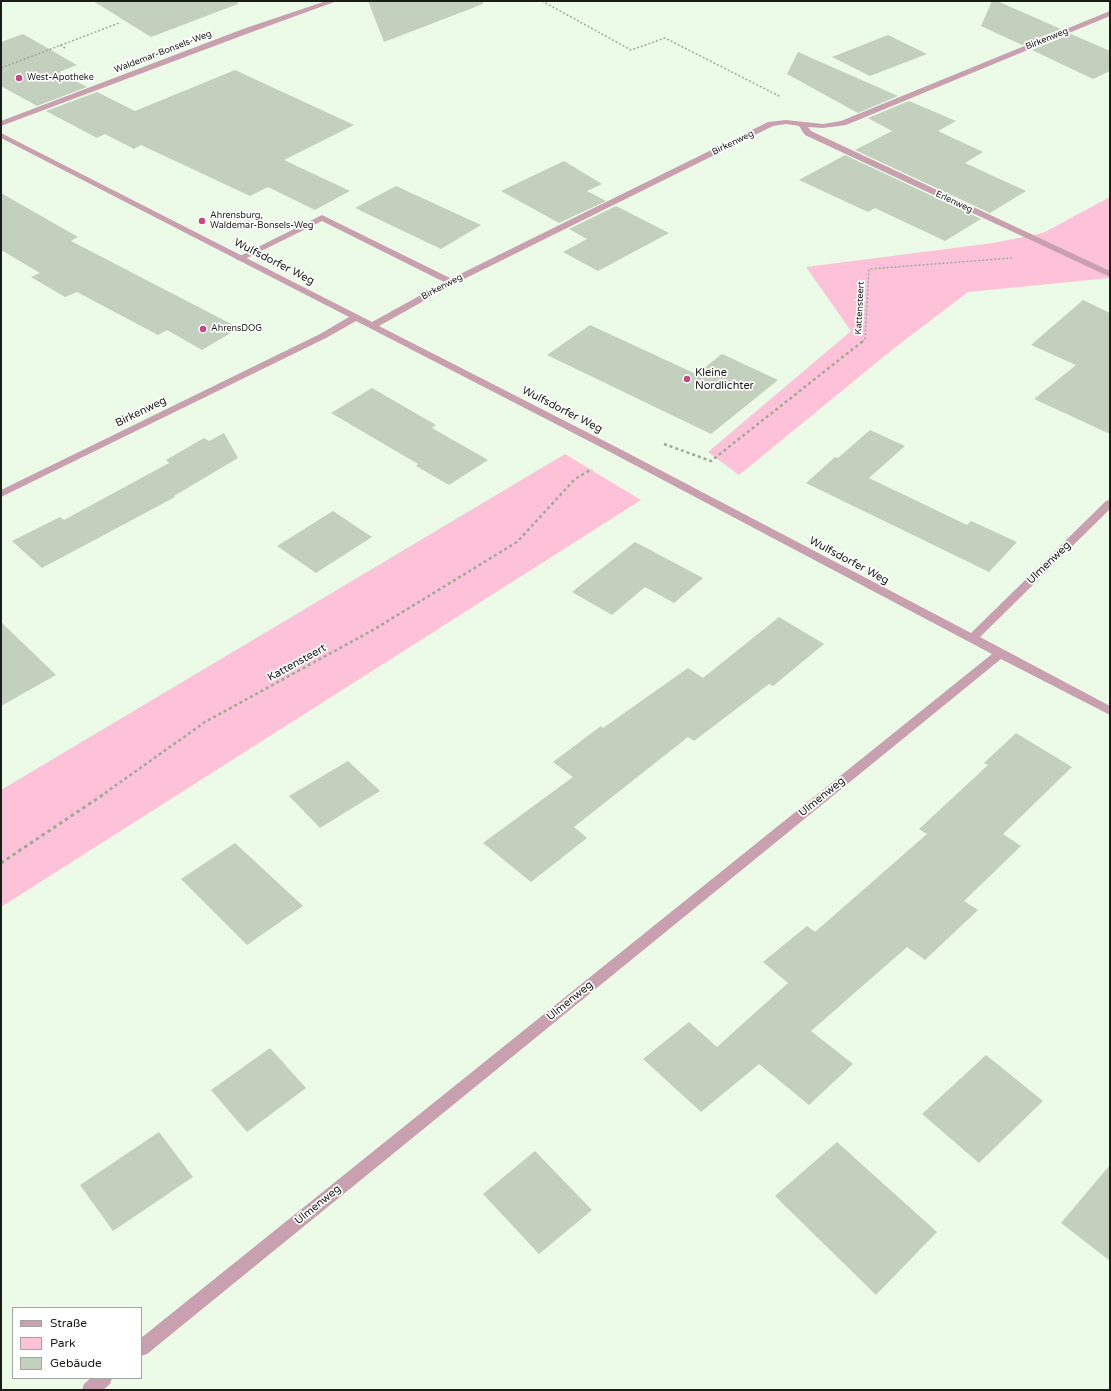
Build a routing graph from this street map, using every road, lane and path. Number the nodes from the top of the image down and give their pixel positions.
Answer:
1 (333, 1) edge
2 (542, 1) edge
3 (1110, 13) edge
4 (119, 23) dead end
5 (60, 45) junction
6 (68, 50) dead end
7 (1, 68) edge
8 (1, 124) edge
9 (802, 124) junction
10 (1, 135) edge
11 (1065, 254) junction
12 (240, 258) junction
13 (1110, 274) edge
14 (451, 282) junction
15 (356, 317) junction
16 (372, 326) junction
17 (660, 442) dead end
18 (593, 469) dead end
19 (1, 494) edge
20 (1110, 503) edge
21 (972, 639) junction
22 (999, 654) junction
23 (1110, 711) edge
24 (1, 863) edge
25 (142, 1347) edge
26 (103, 1379) edge
27 (90, 1390) edge

1 - 8 street, Waldemar-Bonsels-Weg
2 - 9 path
3 - 9 street, Birkenweg
4 - 5 path
5 - 6 path
5 - 7 path
9 - 11 street, Erlenweg
9 - 14 street, Birkenweg
10 - 12 street, Wulfsdorfer Weg
11 - 13 street, Erlenweg
11 - 17 path, Kattensteert
12 - 14 street
12 - 15 street, Wulfsdorfer Weg
14 - 16 street, Birkenweg
15 - 16 street, Wulfsdorfer Weg
15 - 19 street, Birkenweg
16 - 21 street, Wulfsdorfer Weg
18 - 24 path, Kattensteert
20 - 21 street, Ulmenweg
21 - 22 street, Wulfsdorfer Weg
22 - 23 street, Wulfsdorfer Weg
22 - 25 street, Ulmenweg
26 - 27 street

